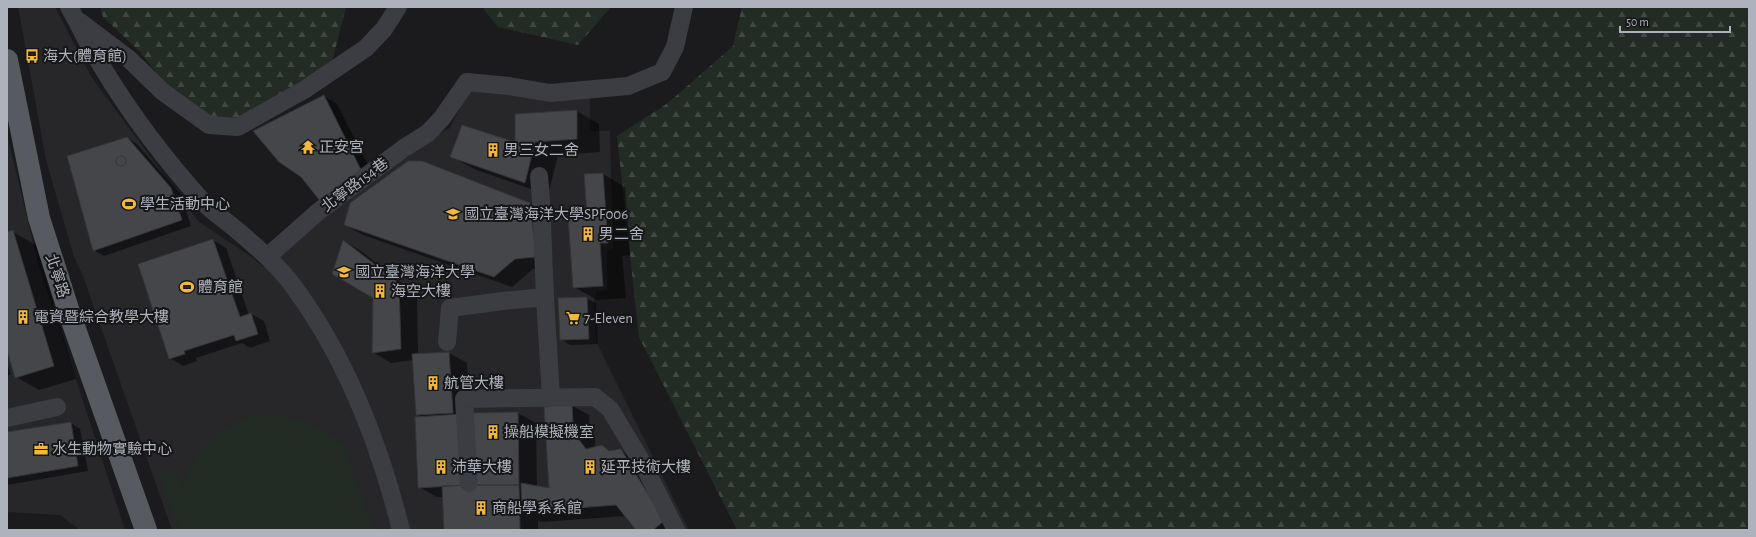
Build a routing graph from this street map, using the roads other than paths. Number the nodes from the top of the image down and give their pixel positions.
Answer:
1 (398, 7) edge
2 (684, 7) edge
3 (72, 12) edge
4 (7, 60) edge
5 (539, 176) dead end
6 (268, 256) junction
7 (545, 297) junction
8 (447, 342) dead end
9 (551, 398) junction
10 (57, 407) dead end
11 (7, 418) edge
12 (469, 483) dead end
13 (146, 530) edge
14 (401, 530) edge
15 (676, 530) edge

1 - 3 street
2 - 6 street, 北寧路154巷
3 - 6 street
4 - 13 main road, 北寧路
5 - 7 street
6 - 14 street
7 - 8 street
7 - 9 street
9 - 12 street
9 - 15 street
10 - 11 street

